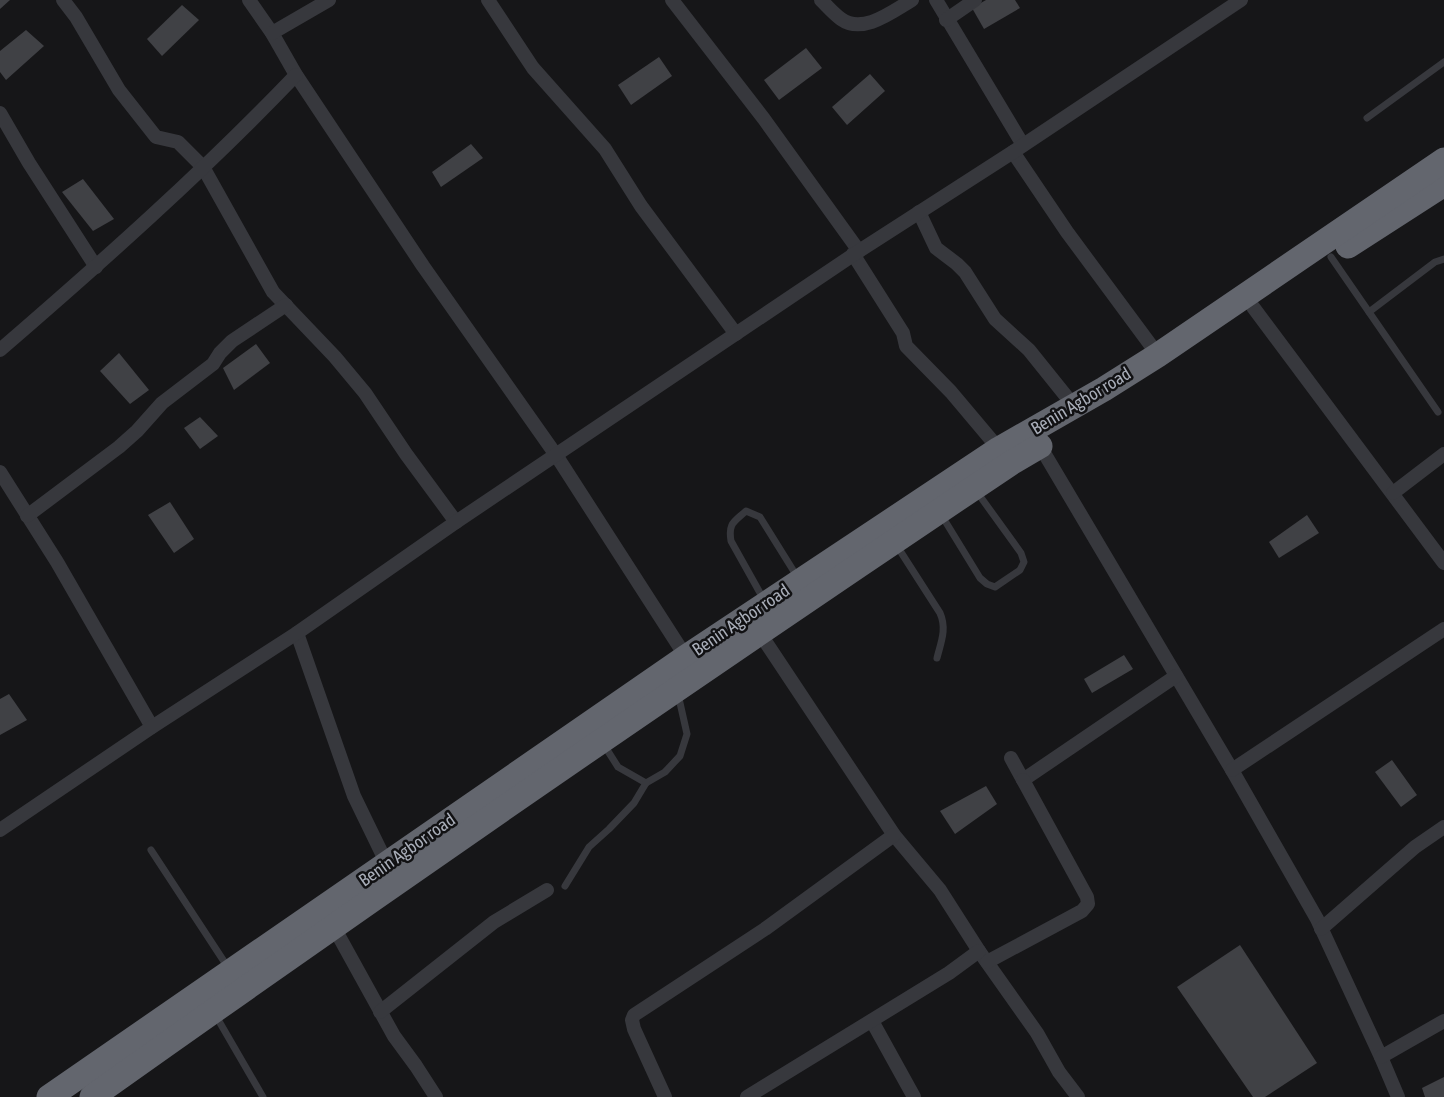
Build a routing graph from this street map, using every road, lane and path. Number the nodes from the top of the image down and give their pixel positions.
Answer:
1 (63, 0) edge
2 (249, 0) edge
3 (329, 0) edge
4 (488, 0) edge
5 (672, 0) edge
6 (821, 0) edge
7 (912, 0) edge
8 (936, 0) edge
9 (975, 0) edge
10 (1241, 0) edge
11 (946, 20) junction
12 (272, 33) junction
13 (1444, 62) edge
14 (296, 75) junction
15 (0, 113) edge
16 (1368, 118) dead end
17 (1018, 148) junction
18 (1444, 160) edge
19 (203, 167) junction
20 (1444, 184) edge
21 (919, 212) junction
22 (856, 253) junction
23 (1331, 257) junction
24 (1444, 259) edge
25 (96, 268) junction
26 (286, 305) junction
27 (1253, 307) junction
28 (1369, 312) junction
29 (736, 334) junction
30 (0, 350) edge
31 (1158, 355) junction
32 (1074, 406) junction
33 (1438, 412) dead end
34 (1040, 446) junction
35 (999, 449) junction
36 (1444, 454) edge
37 (556, 455) junction
38 (0, 472) edge
39 (974, 488) junction
40 (1392, 494) junction
41 (940, 511) junction
42 (27, 516) junction
43 (456, 522) junction
44 (894, 542) junction
45 (1444, 564) edge
46 (800, 580) junction
47 (766, 604) junction
48 (1444, 629) edge
49 (759, 632) junction
50 (297, 633) junction
51 (686, 657) junction
52 (937, 658) dead end
53 (1176, 676) junction
54 (677, 689) junction
55 (152, 727) junction
56 (602, 741) junction
57 (1011, 758) dead end
58 (1232, 770) junction
59 (1023, 780) junction
60 (646, 783) junction
61 (1444, 827) edge
62 (0, 830) edge
63 (894, 835) junction
64 (151, 850) dead end
65 (387, 864) junction
66 (565, 886) dead end
67 (547, 890) dead end
68 (327, 918) junction
69 (1321, 929) junction
70 (983, 957) junction
71 (231, 972) junction
72 (213, 1011) junction
73 (380, 1012) junction
74 (872, 1021) junction
75 (1444, 1021) edge
76 (1381, 1057) junction
77 (49, 1097) edge
78 (92, 1097) edge
79 (263, 1097) edge
80 (436, 1097) edge
81 (665, 1097) edge
82 (747, 1097) edge
83 (914, 1097) edge
84 (1078, 1097) edge
85 (1398, 1097) edge

1 - 19 street
2 - 12 street
3 - 12 street
4 - 29 street
5 - 22 street
6 - 7 street
8 - 11 street
9 - 11 street
10 - 17 street
11 - 17 street
12 - 14 street
13 - 16 lane
14 - 19 street
14 - 37 street
15 - 25 street
17 - 21 street
17 - 31 street
18 - 31 highway, Benin Agbor road
19 - 25 street
19 - 26 street
20 - 23 highway, Benin Agbor road
21 - 22 street
21 - 32 street
22 - 29 street
22 - 35 street
23 - 27 highway, Benin Agbor road
23 - 28 lane
24 - 28 lane
25 - 30 street
26 - 42 street
26 - 43 street
27 - 34 highway, Benin Agbor road
27 - 40 street
28 - 33 lane
29 - 37 street
31 - 32 highway, Benin Agbor road
32 - 35 highway, Benin Agbor road
34 - 39 highway, Benin Agbor road
34 - 53 street
35 - 46 highway, Benin Agbor road
36 - 40 street
37 - 43 street
37 - 51 street
38 - 42 street
39 - 41 highway, Benin Agbor road
39 - 41 lane
40 - 45 street
41 - 44 highway, Benin Agbor road
42 - 55 street
43 - 50 street
44 - 49 highway, Benin Agbor road
44 - 52 lane
46 - 47 highway, Benin Agbor road
46 - 47 lane
47 - 51 highway, Benin Agbor road
48 - 58 street
49 - 54 highway, Benin Agbor road
49 - 63 street
50 - 55 street
50 - 65 street
51 - 65 highway, Benin Agbor road
53 - 58 street
53 - 59 street
54 - 56 highway, Benin Agbor road
54 - 60 lane
55 - 62 street
56 - 60 lane
56 - 68 highway, Benin Agbor road
57 - 59 street
58 - 69 street
59 - 70 street
60 - 66 lane
61 - 69 street
63 - 70 street
63 - 81 street
64 - 71 lane
65 - 68 highway, Benin Agbor road
67 - 73 street
68 - 71 highway, Benin Agbor road
68 - 72 highway, Benin Agbor road
68 - 73 street
69 - 76 street
70 - 74 street
70 - 84 street
71 - 77 highway, Benin Agbor road
72 - 78 highway, Benin Agbor road
72 - 79 lane
73 - 80 street
74 - 82 street
74 - 83 street
75 - 76 street
76 - 85 street

